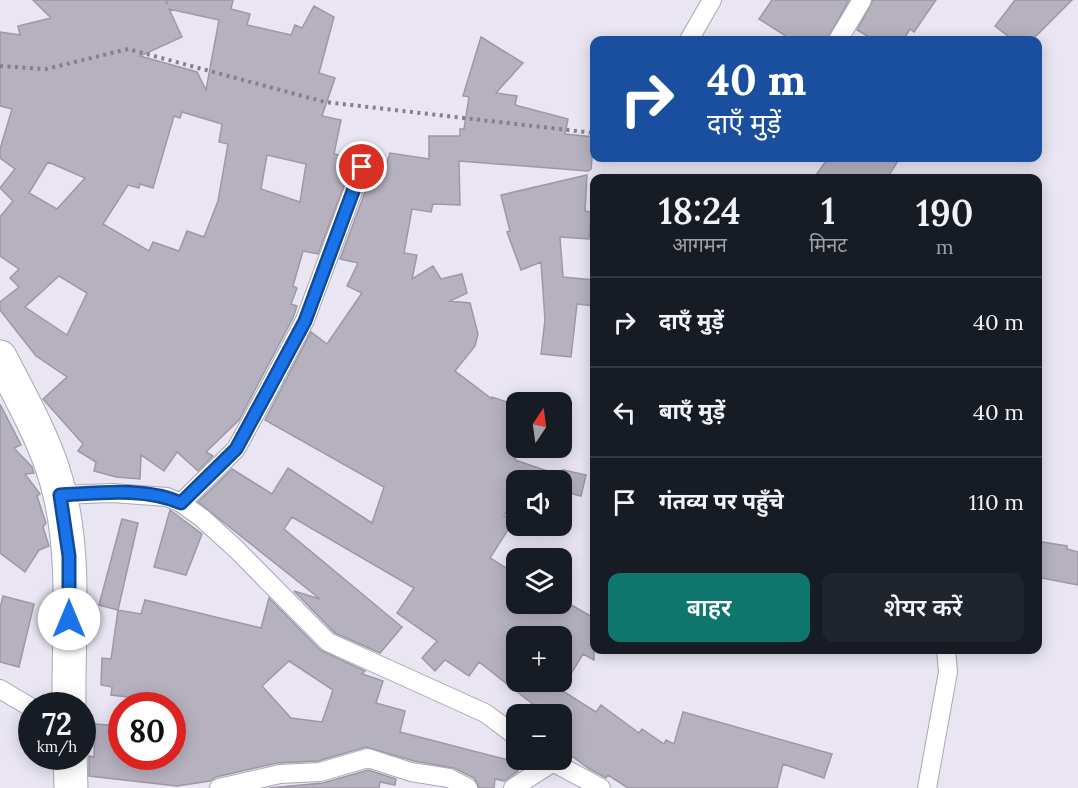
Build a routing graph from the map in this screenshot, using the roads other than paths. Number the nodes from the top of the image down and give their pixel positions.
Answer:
1 (712, 0) edge
2 (861, 0) edge
3 (691, 36) edge
4 (840, 36) edge
5 (362, 167) dead end
6 (0, 357) edge
7 (60, 495) junction
8 (181, 503) junction
9 (946, 654) edge
10 (0, 689) edge
11 (69, 692) edge
12 (18, 700) edge
13 (506, 729) edge
14 (70, 770) edge
15 (537, 770) edge
16 (566, 770) edge
17 (71, 788) edge
18 (219, 788) edge
19 (468, 788) edge
20 (513, 788) edge
21 (601, 788) edge
22 (927, 788) edge

1 - 3 street
2 - 4 street
5 - 8 street
6 - 7 highway
7 - 8 street
7 - 11 highway
8 - 13 street
9 - 22 street
10 - 12 street
14 - 17 highway
15 - 20 street
16 - 21 street
18 - 19 street

